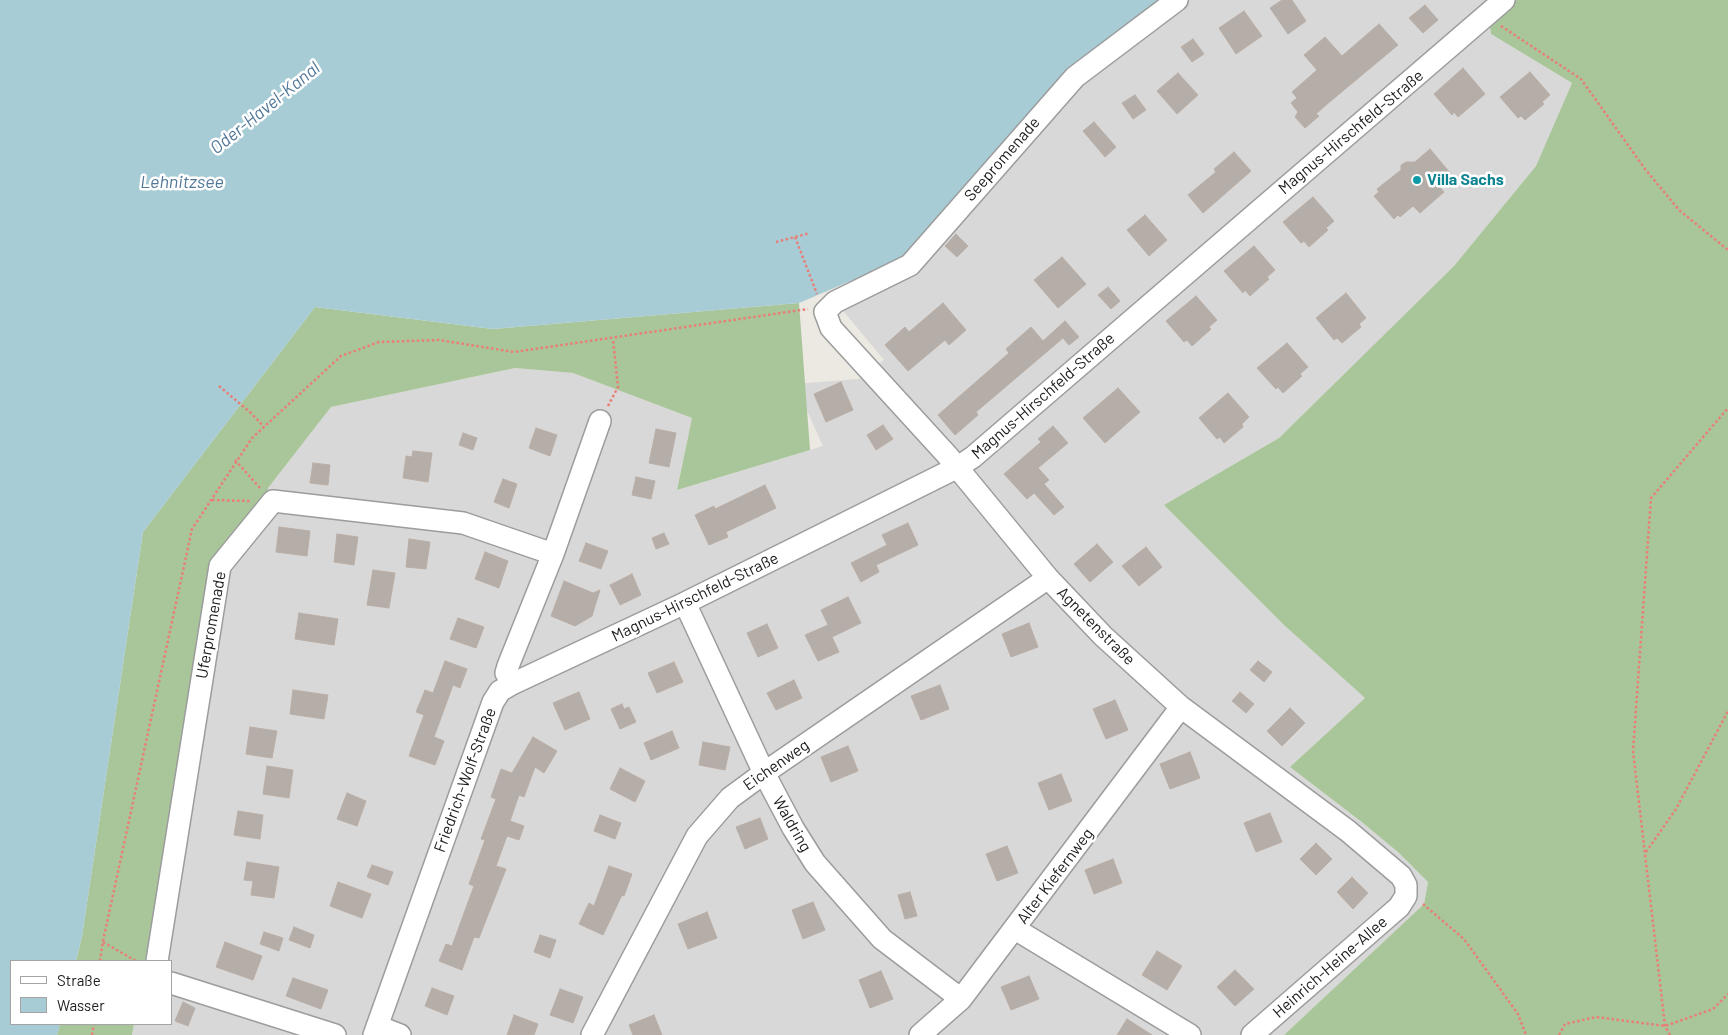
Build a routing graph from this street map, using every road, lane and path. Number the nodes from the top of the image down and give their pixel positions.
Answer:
1 (1177, 0) edge
2 (1496, 7) edge
3 (810, 233) dead end
4 (795, 237) junction
5 (776, 242) dead end
6 (1728, 250) edge
7 (823, 307) junction
8 (613, 338) dead end
9 (219, 386) dead end
10 (1728, 408) edge
11 (600, 421) joint
12 (264, 427) dead end
13 (235, 460) dead end
14 (958, 467) junction
15 (211, 500) dead end
16 (273, 501) junction
17 (553, 554) junction
18 (1048, 578) junction
19 (685, 603) junction
20 (512, 684) junction
21 (1181, 707) junction
22 (1728, 711) edge
23 (764, 772) junction
24 (1645, 853) junction
25 (1406, 896) junction
26 (1015, 929) junction
27 (102, 942) dead end
28 (134, 960) edge
29 (158, 960) edge
30 (172, 983) edge
31 (1728, 994) edge
32 (961, 999) junction
33 (1666, 1026) junction
34 (376, 1031) edge
35 (335, 1035) edge
36 (400, 1035) edge
37 (592, 1035) edge
38 (920, 1035) edge
39 (1190, 1035) edge
40 (1252, 1035) edge
41 (1526, 1035) edge
42 (1559, 1035) edge
43 (1670, 1035) edge

1 - 7 street, Seepromenade
2 - 6 path
2 - 14 street, Magnus-Hirschfeld-Straße
3 - 4 path
4 - 5 path
4 - 7 path
7 - 14 street, Agnetenstraße
8 - 11 path
9 - 12 path
10 - 24 path
11 - 17 street
13 - 16 path
14 - 18 street, Agnetenstraße
14 - 19 street, Magnus-Hirschfeld-Straße
15 - 16 path
16 - 17 street
16 - 29 street, Uferpromenade
17 - 20 street
18 - 21 street, Agnetenstraße
18 - 23 street, Eichenweg
19 - 20 street, Magnus-Hirschfeld-Straße
19 - 23 street, Waldring
20 - 34 street, Friedrich-Wolf-Straße
21 - 25 street, Agnetenstraße
21 - 26 street, Alter Kiefernweg
22 - 24 path
23 - 32 street, Waldring
23 - 37 street, Eichenweg
24 - 33 path
25 - 40 street, Heinrich-Heine-Allee
25 - 41 path
26 - 32 street, Alter Kiefernweg
26 - 39 street
27 - 28 path
30 - 35 street
31 - 33 path
32 - 38 street, Alter Kiefernweg
33 - 42 path
33 - 43 path
34 - 36 street

